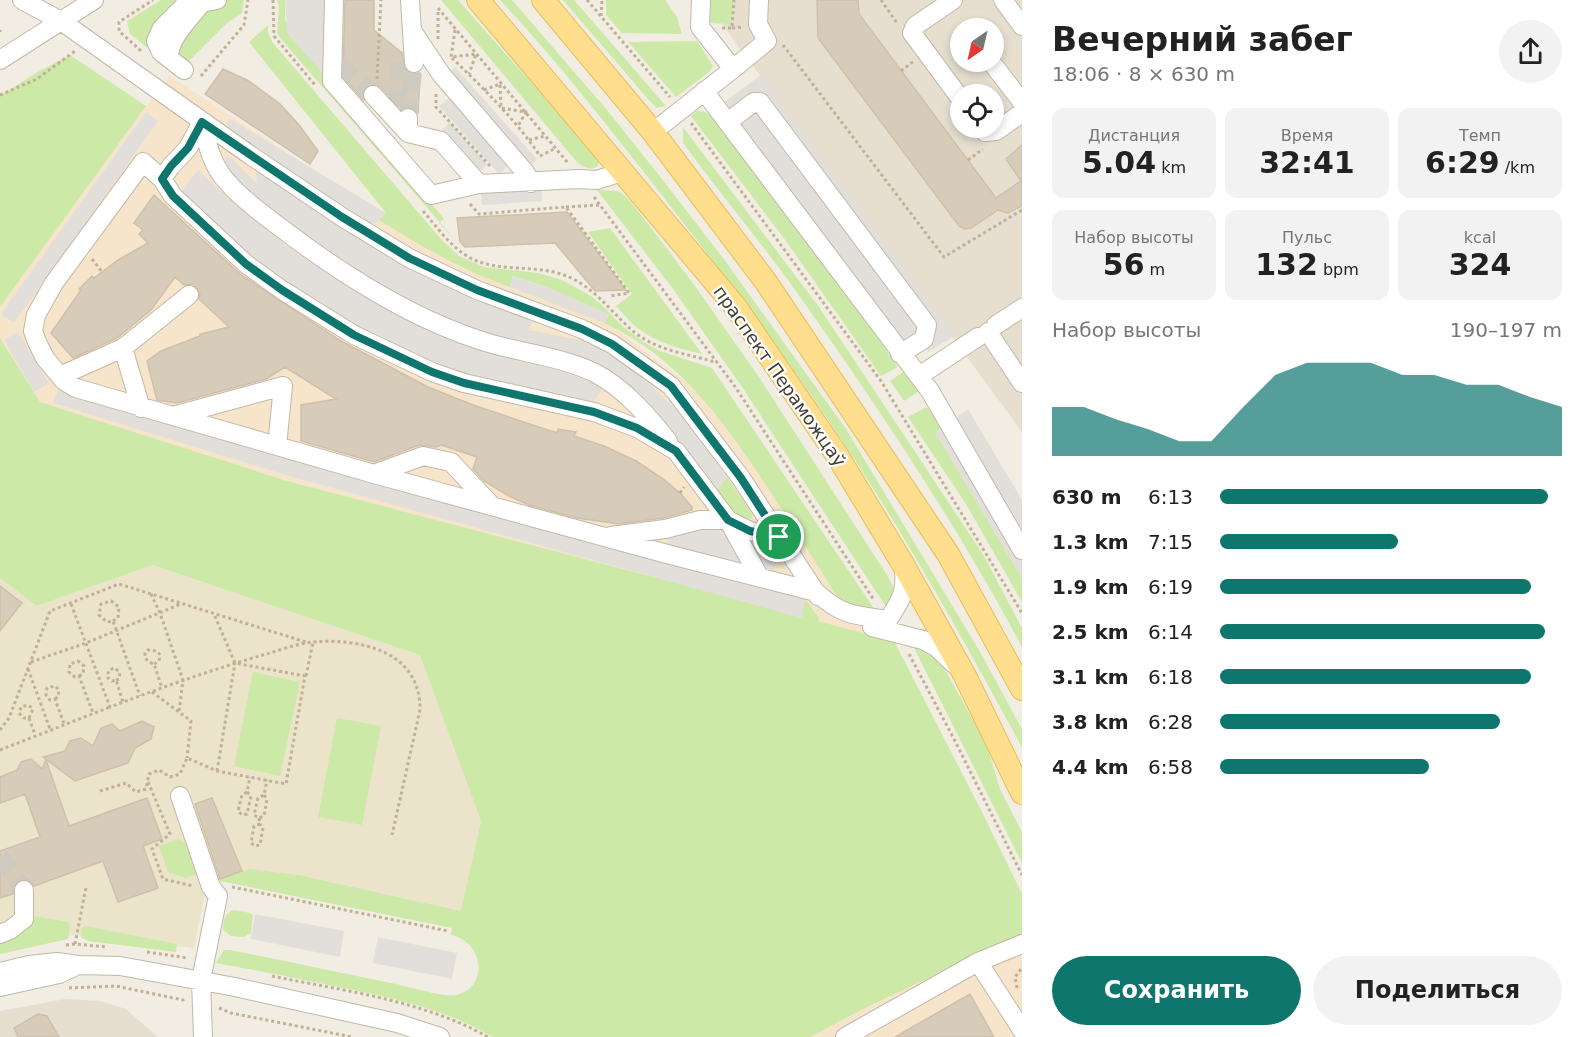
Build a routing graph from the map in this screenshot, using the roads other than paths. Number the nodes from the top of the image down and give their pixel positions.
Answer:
1 (22, 0) edge
2 (94, 0) edge
3 (334, 0) edge
4 (478, 0) edge
5 (543, 0) edge
6 (701, 0) edge
7 (759, 0) edge
8 (953, 0) edge
9 (1003, 0) edge
10 (407, 1) edge
11 (209, 2) edge
12 (61, 21) junction
13 (1022, 26) edge
14 (413, 32) junction
15 (407, 58) tunnel mouth
16 (0, 60) edge
17 (733, 69) junction
18 (183, 70) road end
19 (999, 72) edge
20 (950, 84) edge
21 (704, 91) junction
22 (375, 98) tunnel mouth
23 (1022, 102) edge
24 (1022, 113) edge
25 (729, 121) junction
26 (202, 122) junction
27 (1004, 125) edge
28 (653, 132) junction
29 (622, 172) junction
30 (162, 179) junction
31 (531, 183) junction
32 (479, 184) junction
33 (189, 295) dead end
34 (1022, 308) edge
35 (987, 331) junction
36 (123, 348) junction
37 (900, 354) junction
38 (60, 376) junction
39 (920, 376) junction
40 (1022, 384) edge
41 (141, 408) junction
42 (171, 416) junction
43 (277, 446) junction
44 (676, 451) junction
45 (374, 474) junction
46 (491, 506) junction
47 (728, 520) junction
48 (604, 537) junction
49 (779, 537) junction
50 (1022, 550) edge
51 (904, 566) junction
52 (760, 578) junction
53 (816, 592) junction
54 (964, 674) junction
55 (1022, 689) edge
56 (1022, 793) edge
57 (180, 796) dead end
58 (24, 890) tunnel mouth
59 (0, 934) edge
60 (1022, 944) edge
61 (978, 962) junction
62 (78, 965) junction
63 (0, 972) edge
64 (201, 980) junction
65 (0, 987) edge
66 (1022, 1030) edge
67 (202, 1037) edge
68 (440, 1037) edge
69 (845, 1037) edge

1 - 12 street
2 - 12 street
3 - 32 street
4 - 29 main road, праспект Пераможцаў
5 - 28 main road
6 - 17 street
7 - 17 street
8 - 20 street
9 - 13 street
10 - 14 street
11 - 18 street
12 - 16 street
12 - 26 street
14 - 15 street
14 - 31 street
17 - 21 street
19 - 23 street
21 - 25 street
21 - 28 street
22 - 32 street
24 - 27 street
25 - 37 street
25 - 37 street
26 - 30 street
26 - 44 street
26 - 49 street
28 - 55 main road
29 - 31 street
29 - 51 main road, праспект Пераможцаў
30 - 38 street
30 - 44 street
31 - 32 street
33 - 36 street
34 - 35 street
35 - 39 street
35 - 40 street
36 - 38 street
36 - 41 street
37 - 39 street
38 - 41 street
39 - 50 street
41 - 42 street
42 - 43 street
42 - 43 street
43 - 45 street
44 - 47 street
45 - 46 street
45 - 46 street
46 - 48 street
47 - 48 street
47 - 49 street
47 - 52 street
48 - 52 street
49 - 53 street
51 - 53 street
51 - 54 main road, праспект Пераможцаў
52 - 53 street
53 - 54 street
54 - 56 main road, праспект Пераможцаў
57 - 64 street
58 - 59 street
60 - 61 street
61 - 66 street
61 - 69 street
62 - 63 street
62 - 64 street
62 - 65 street
64 - 67 street
64 - 68 street

